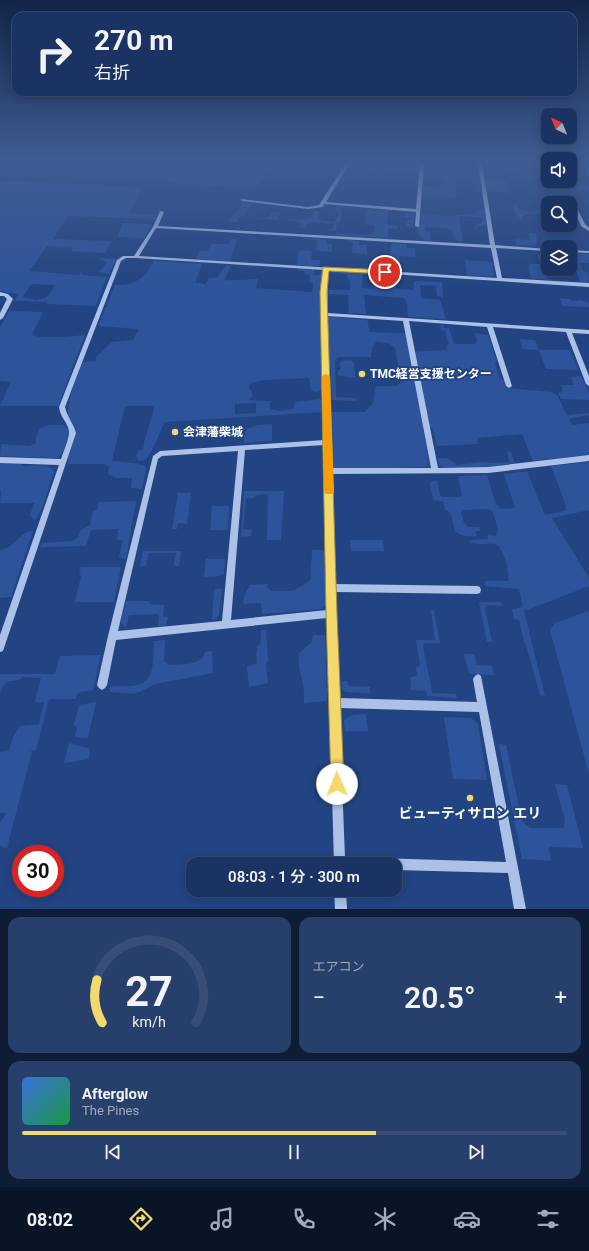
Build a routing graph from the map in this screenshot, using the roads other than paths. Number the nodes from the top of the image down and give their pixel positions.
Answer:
1 (287, 205) edge
2 (322, 205) edge
3 (352, 205) edge
4 (418, 205) edge
5 (487, 205) edge
6 (418, 211) junction
7 (162, 212) dead end
8 (577, 212) edge
9 (155, 226) junction
10 (417, 226) dead end
11 (589, 230) edge
12 (493, 247) junction
13 (541, 250) edge
14 (577, 251) edge
15 (589, 252) edge
16 (136, 257) junction
17 (326, 268) junction
18 (500, 279) junction
19 (589, 285) edge
20 (0, 294) edge
21 (324, 314) junction
22 (0, 318) edge
23 (406, 320) junction
24 (489, 325) junction
25 (568, 330) junction
26 (589, 332) edge
27 (589, 384) edge
28 (509, 386) dead end
29 (328, 442) junction
30 (242, 448) junction
31 (589, 458) edge
32 (0, 460) edge
33 (63, 462) junction
34 (329, 471) junction
35 (435, 471) junction
36 (331, 588) junction
37 (477, 590) dead end
38 (331, 614) junction
39 (226, 625) junction
40 (112, 636) junction
41 (0, 648) edge
42 (478, 679) dead end
43 (102, 685) dead end
44 (335, 703) junction
45 (483, 707) junction
46 (340, 857) edge
47 (402, 865) edge
48 (512, 868) junction
49 (340, 897) edge
50 (341, 909) edge
51 (520, 909) edge

1 - 2 street
3 - 6 street
4 - 6 street
5 - 12 street
6 - 10 street
7 - 9 street
8 - 11 street
9 - 12 street
9 - 16 street
12 - 13 street
12 - 18 street
14 - 15 street
16 - 17 street
16 - 33 street
17 - 18 street
17 - 21 street
18 - 19 street
20 - 22 street
21 - 23 street
21 - 29 street
23 - 24 street
23 - 35 street
24 - 25 street
24 - 28 street
25 - 26 street
25 - 27 street
29 - 30 street
29 - 34 street
30 - 39 street
30 - 40 street
31 - 35 street
32 - 33 street
33 - 41 street
34 - 35 street
34 - 36 street
36 - 37 street
36 - 38 street
38 - 39 street
38 - 44 street
39 - 40 street
40 - 43 street
42 - 45 street
44 - 45 street
44 - 46 street
45 - 48 street
47 - 48 street
48 - 51 street
49 - 50 street

